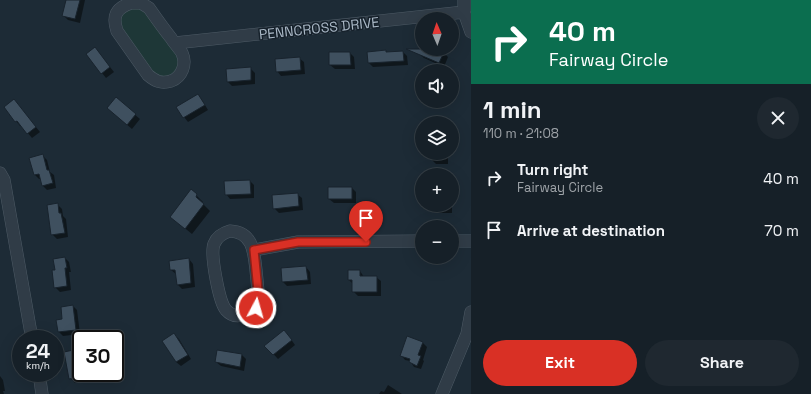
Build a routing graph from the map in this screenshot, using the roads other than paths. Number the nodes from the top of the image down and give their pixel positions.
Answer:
1 (464, 6) edge
2 (471, 32) edge
3 (174, 43) junction
4 (0, 173) edge
5 (415, 241) edge
6 (459, 241) edge
7 (471, 241) edge
8 (254, 250) junction
9 (471, 312) edge
10 (30, 330) edge
11 (40, 382) edge
12 (42, 394) edge
13 (442, 394) edge

1 - 2 street
1 - 3 street, PENNCROSS DRIVE
3 - 3 street
4 - 10 street
5 - 8 street
6 - 7 street
8 - 8 street
9 - 13 street
11 - 12 street

